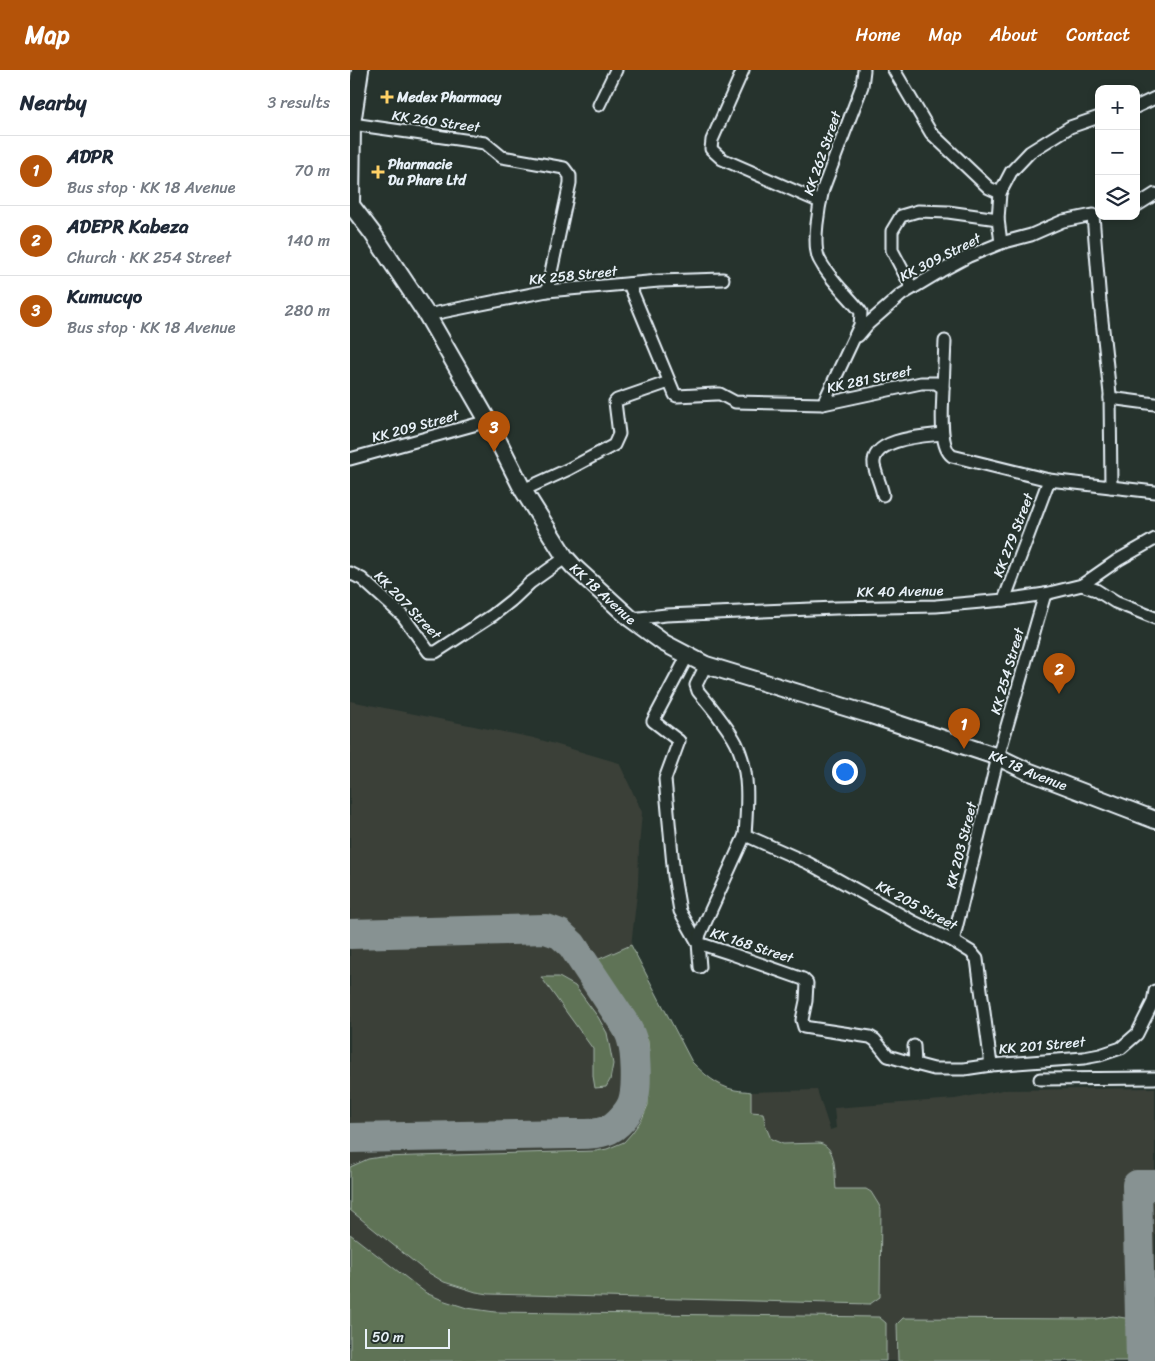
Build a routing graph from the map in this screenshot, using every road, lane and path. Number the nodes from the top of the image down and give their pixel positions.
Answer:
1 (360, 70) edge
2 (616, 70) edge
3 (743, 70) edge
4 (864, 70) edge
5 (894, 70) edge
6 (1155, 98) edge
7 (599, 105) dead end
8 (1140, 105) edge
9 (1095, 118) edge
10 (352, 124) junction
11 (1000, 193) junction
12 (1155, 194) edge
13 (820, 202) junction
14 (1140, 203) edge
15 (350, 207) edge
16 (1095, 214) edge
17 (998, 219) junction
18 (1096, 220) edge
19 (1001, 243) junction
20 (723, 279) dead end
21 (629, 284) junction
22 (912, 288) junction
23 (547, 291) junction
24 (428, 315) junction
25 (945, 341) dead end
26 (852, 342) junction
27 (669, 382) junction
28 (944, 388) junction
29 (1110, 398) junction
30 (823, 404) junction
31 (1155, 404) edge
32 (488, 421) junction
33 (942, 434) junction
34 (350, 459) edge
35 (1050, 480) junction
36 (1111, 487) junction
37 (523, 490) junction
38 (1155, 492) edge
39 (884, 495) dead end
40 (1155, 539) edge
41 (565, 558) junction
42 (350, 572) edge
43 (1082, 585) junction
44 (1046, 594) junction
45 (1004, 600) junction
46 (1155, 618) edge
47 (631, 619) junction
48 (688, 655) junction
49 (706, 665) junction
50 (998, 757) junction
51 (1155, 820) edge
52 (745, 835) junction
53 (953, 941) junction
54 (698, 943) junction
55 (700, 967) dead end
56 (1154, 1001) edge
57 (914, 1046) dead end
58 (915, 1064) junction
59 (991, 1065) junction
60 (1155, 1078) edge
61 (1040, 1079) dead end

1 - 10 main road, KK 18 Avenue
2 - 7 street
3 - 13 street
4 - 13 street, KK 262 Street
5 - 11 street
6 - 8 street
9 - 11 street, KK 309 Street
10 - 15 main road, KK 18 Avenue
10 - 23 street, KK 260 Street
11 - 17 street, KK 309 Street
12 - 14 street
13 - 26 street, KK 262 Street
15 - 24 main road, KK 18 Avenue
16 - 19 street
17 - 19 street, KK 309 Street
17 - 22 street
18 - 29 street
19 - 22 street, KK 309 Street
20 - 21 street, KK 258 Street
21 - 23 street, KK 258 Street
21 - 27 street, KK 281 Street
22 - 26 street, KK 309 Street
23 - 24 street, KK 258 Street
24 - 32 main road, KK 18 Avenue
25 - 28 street
26 - 30 street, KK 262 Street
27 - 30 street, KK 281 Street
27 - 37 street
28 - 30 street, KK 281 Street
28 - 33 street
29 - 31 street
29 - 36 street
32 - 34 street, KK 209 Street
32 - 37 main road, KK 18 Avenue
33 - 35 street
33 - 39 street
35 - 36 street
35 - 45 street, KK 279 Street
36 - 38 street
37 - 41 main road, KK 18 Avenue
40 - 43 street, KK 40 Avenue
41 - 42 street, KK 207 Street
41 - 47 main road, KK 18 Avenue
43 - 44 street, KK 40 Avenue
43 - 46 street
44 - 45 street, KK 40 Avenue
44 - 50 street, KK 254 Street
45 - 47 street, KK 40 Avenue
47 - 48 main road, KK 18 Avenue
48 - 49 main road, KK 18 Avenue
48 - 54 street
49 - 50 main road, KK 18 Avenue
49 - 52 street
50 - 51 main road, KK 18 Avenue
50 - 53 street, KK 203 Street
52 - 53 street, KK 205 Street
52 - 54 street
53 - 59 street, KK 205 Street
54 - 55 street
54 - 58 street, KK 168 Street
56 - 59 street, KK 201 Street
57 - 58 street
58 - 59 street, KK 201 Street
60 - 61 street

